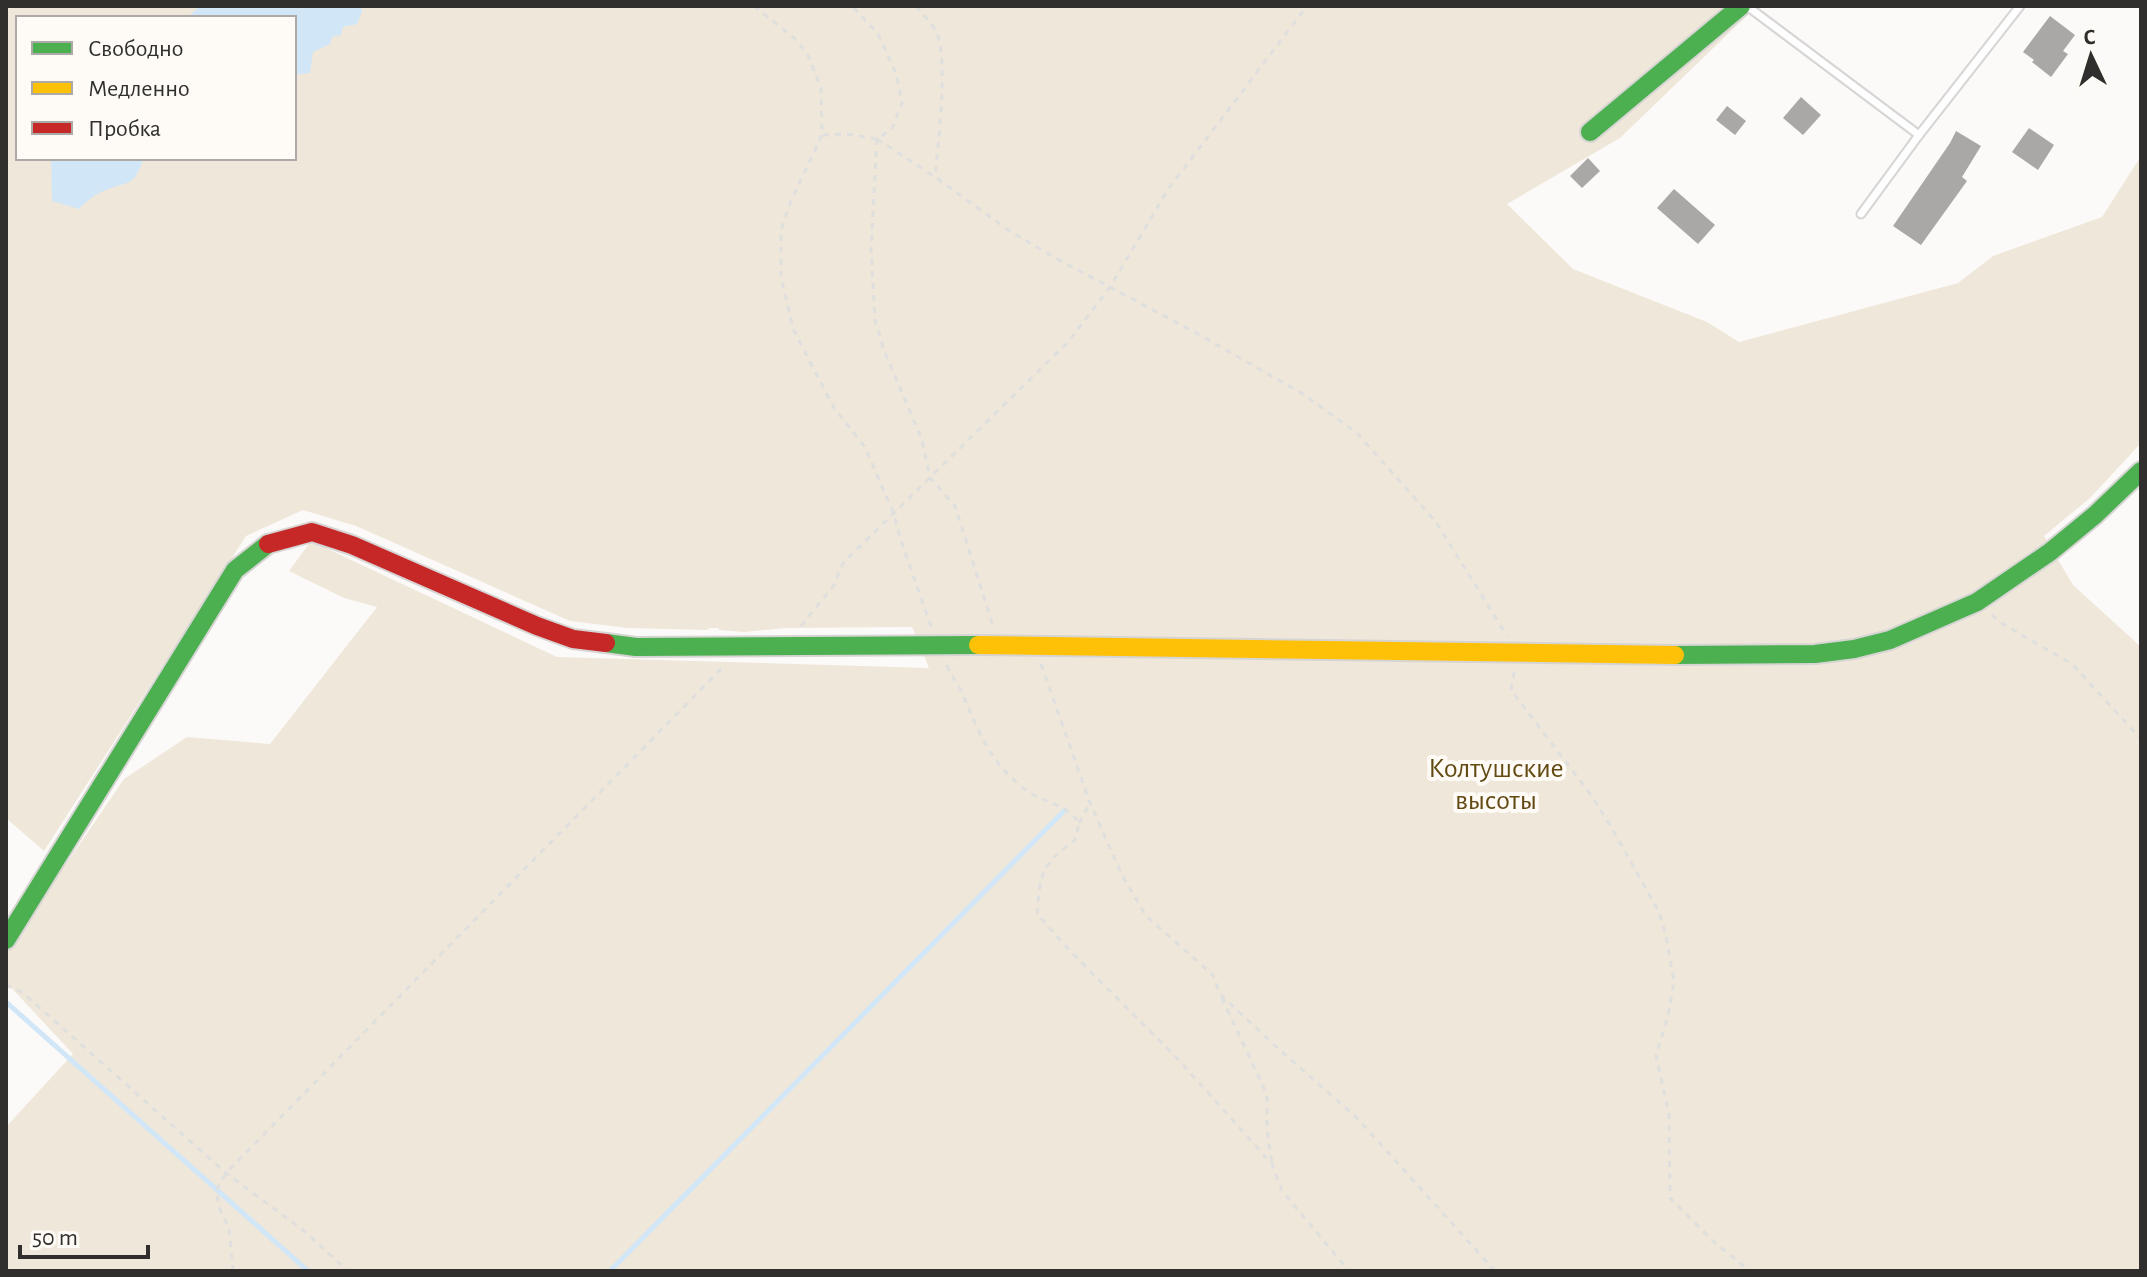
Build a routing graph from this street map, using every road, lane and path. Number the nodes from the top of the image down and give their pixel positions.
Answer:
1 (754, 6) edge
2 (852, 6) edge
3 (916, 6) edge
4 (1307, 6) edge
5 (1744, 6) edge
6 (2020, 6) edge
7 (1590, 132) dead end
8 (822, 135) junction
9 (1919, 135) junction
10 (877, 139) junction
11 (935, 177) dead end
12 (1861, 214) dead end
13 (2141, 471) edge
14 (930, 478) junction
15 (894, 514) junction
16 (1977, 602) junction
17 (786, 645) junction
18 (939, 645) junction
19 (999, 645) junction
20 (1034, 645) junction
21 (742, 648) junction
22 (2141, 739) edge
23 (1090, 803) junction
24 (1079, 823) junction
25 (6, 940) edge
26 (6, 985) edge
27 (1220, 994) junction
28 (1272, 1164) junction
29 (226, 1173) junction
30 (233, 1271) edge
31 (348, 1271) edge
32 (1349, 1271) edge
33 (1495, 1271) edge

1 - 8 path
2 - 10 path
3 - 11 path
4 - 14 path
5 - 7 street
5 - 9 lane
6 - 9 lane
8 - 10 path
8 - 15 path
9 - 12 lane
10 - 14 path
13 - 16 street
14 - 15 path
14 - 19 path
15 - 17 path
15 - 18 path
16 - 20 street
16 - 22 path
17 - 18 street
17 - 21 street
18 - 19 street
18 - 24 path
19 - 20 street
20 - 23 path
21 - 25 street
21 - 29 path
23 - 24 path
23 - 27 path
24 - 28 path
26 - 29 path
27 - 28 path
27 - 33 path
28 - 32 path
29 - 30 path
29 - 31 path

